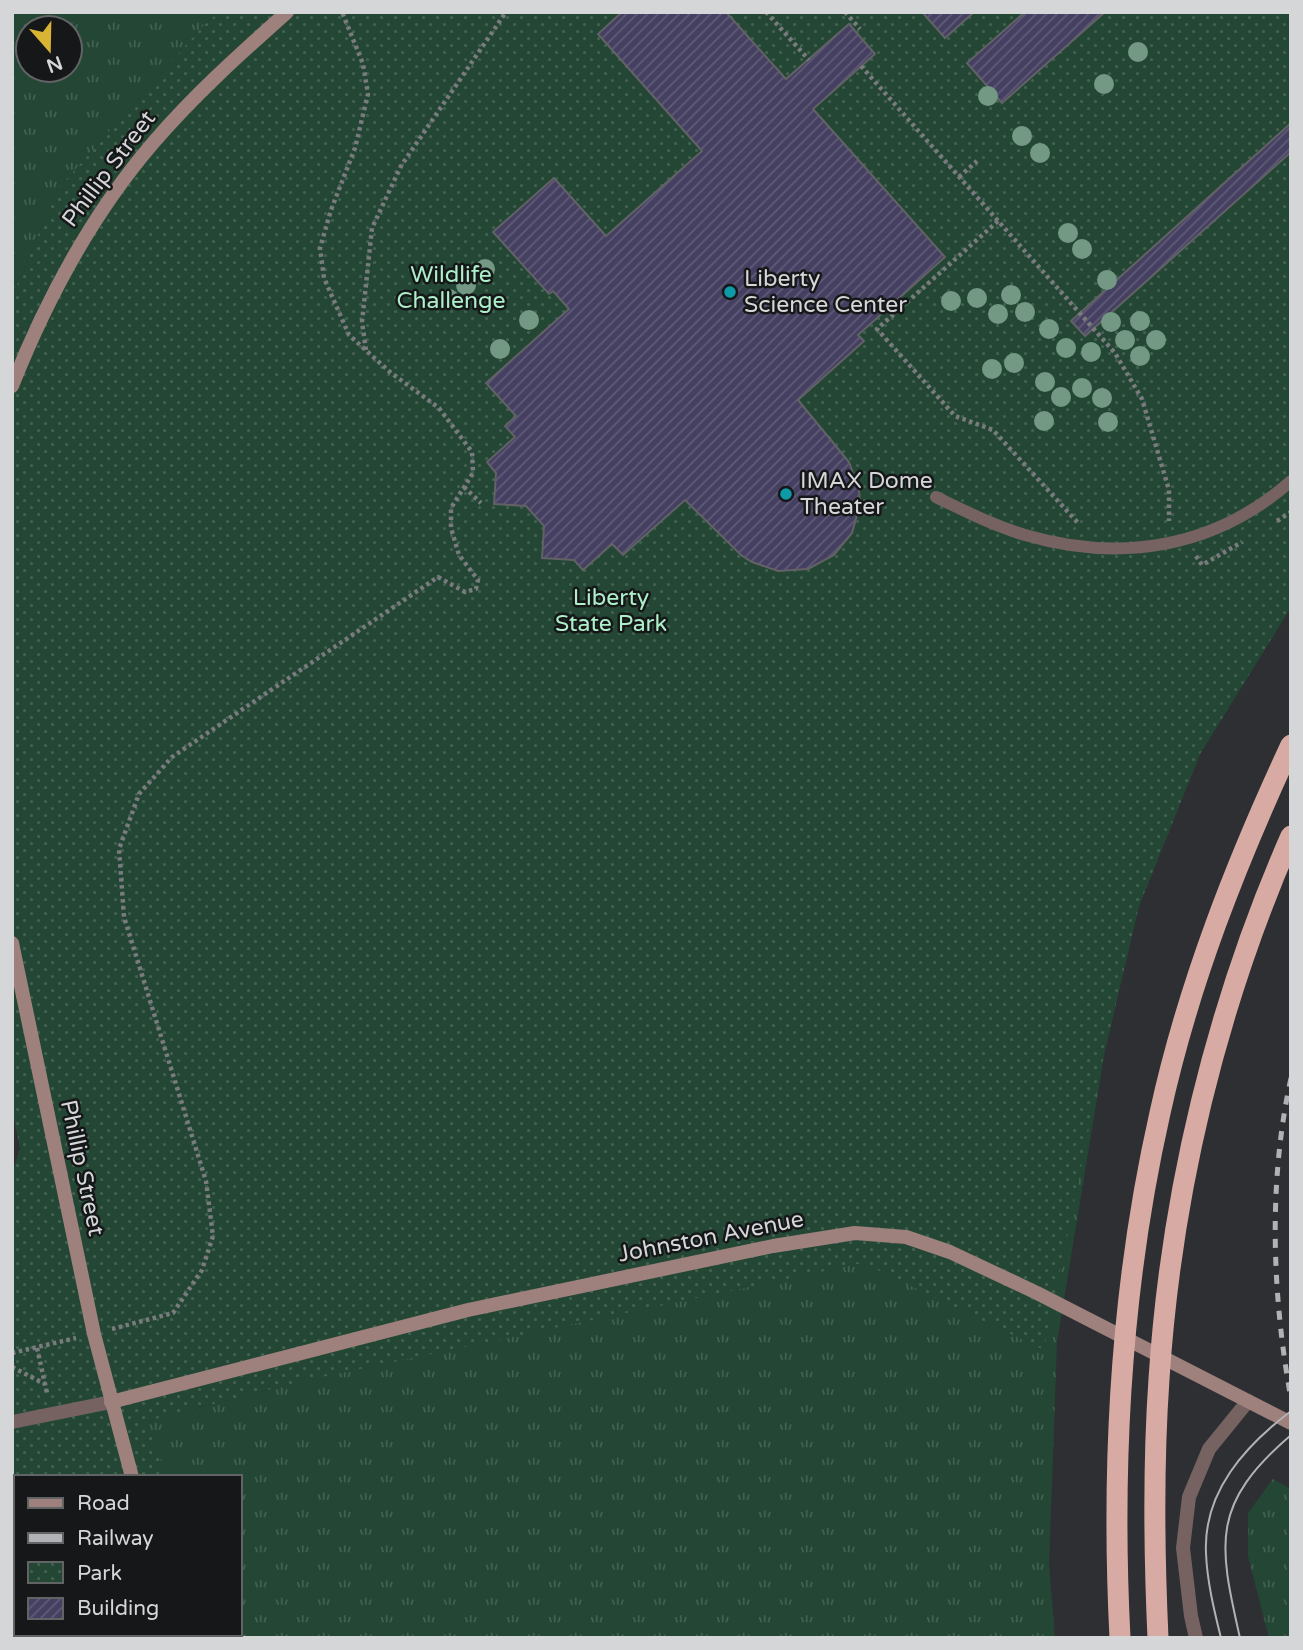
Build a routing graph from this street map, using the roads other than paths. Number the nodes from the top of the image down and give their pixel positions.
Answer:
1 (287, 12) edge
2 (12, 386) edge
3 (1291, 481) edge
4 (936, 497) dead end
5 (1291, 745) edge
6 (1291, 836) edge
7 (12, 943) edge
8 (1248, 1401) junction
9 (111, 1402) junction
10 (12, 1422) edge
11 (1291, 1423) edge
12 (131, 1475) edge
13 (1120, 1638) edge
14 (1158, 1638) edge
15 (1196, 1638) edge

1 - 2 street, Phillip Street
3 - 4 lane
5 - 13 highway, bridge
6 - 14 highway, bridge
7 - 9 street, Phillip Street
8 - 9 street, Johnston Avenue
8 - 11 street, Johnston Avenue
8 - 15 street
9 - 10 street
9 - 12 street, Phillip Street

